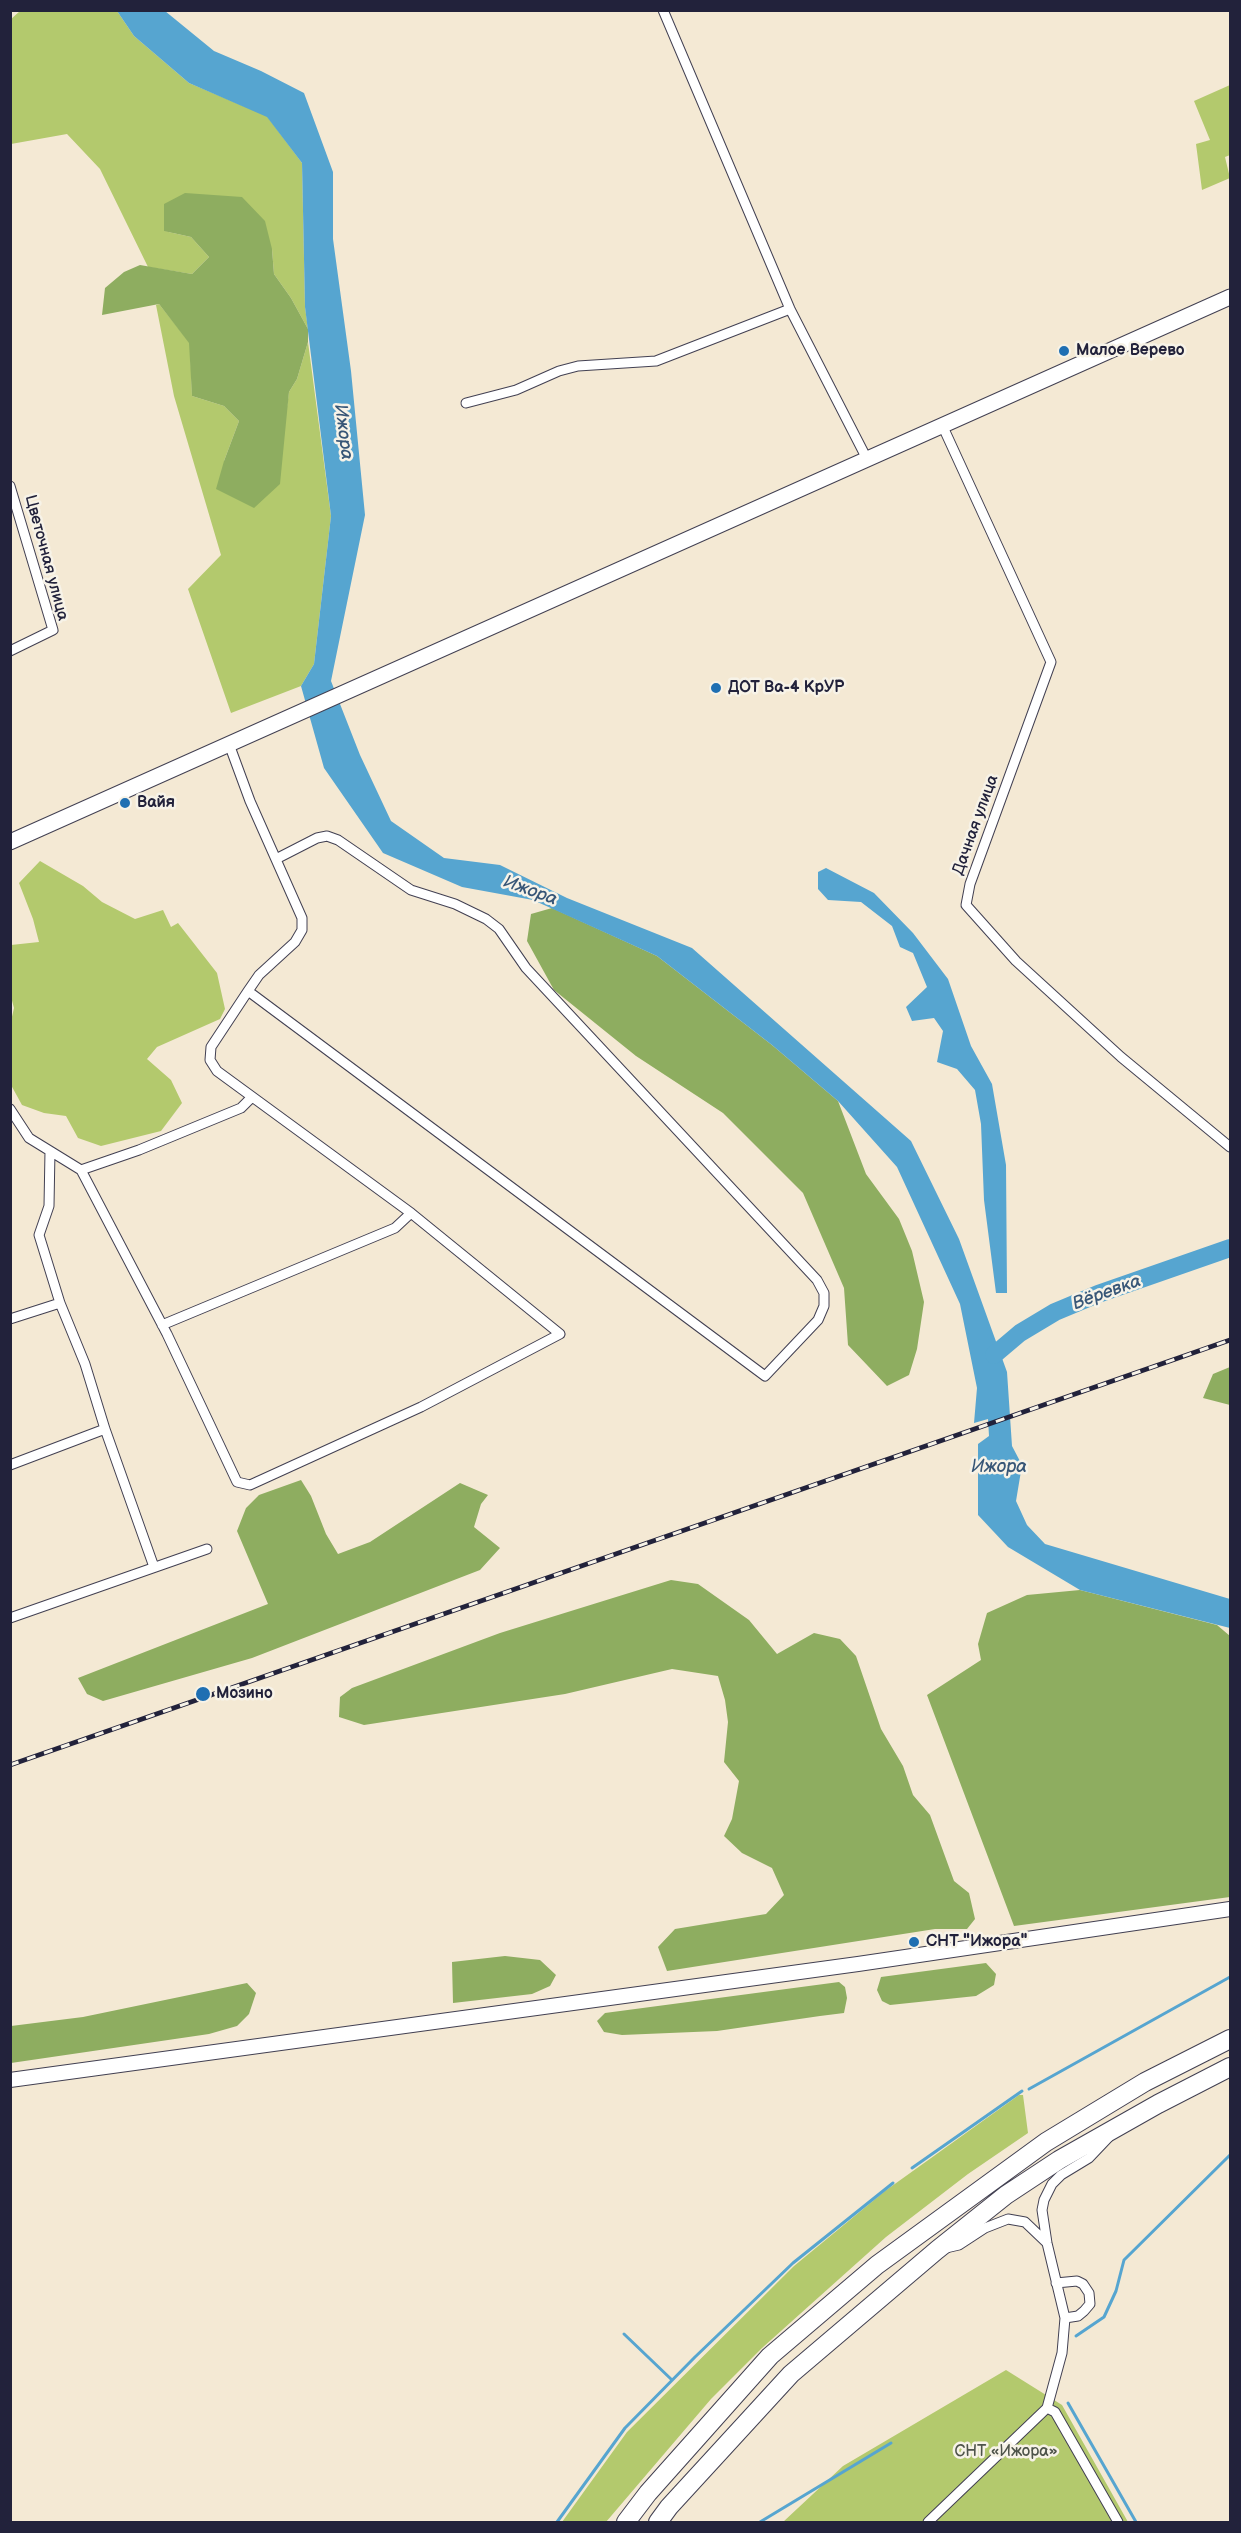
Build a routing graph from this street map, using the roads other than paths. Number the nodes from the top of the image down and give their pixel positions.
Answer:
1 (663, 10) edge
2 (1230, 297) edge
3 (790, 309) junction
4 (466, 403) dead end
5 (943, 427) junction
6 (867, 459) junction
7 (10, 486) edge
8 (10, 651) edge
9 (229, 744) junction
10 (10, 842) edge
11 (276, 859) junction
12 (248, 991) junction
13 (252, 1097) junction
14 (10, 1109) edge
15 (1230, 1148) edge
16 (50, 1150) junction
17 (81, 1170) junction
18 (411, 1213) junction
19 (60, 1303) junction
20 (10, 1319) edge
21 (162, 1325) junction
22 (105, 1429) junction
23 (10, 1465) edge
24 (207, 1549) dead end
25 (154, 1567) junction
26 (10, 1618) edge
27 (1230, 1909) edge
28 (1230, 2039) edge
29 (1230, 2067) edge
30 (10, 2080) edge
31 (1116, 2128) junction
32 (1047, 2243) junction
33 (937, 2250) junction
34 (1056, 2283) junction
35 (1065, 2318) junction
36 (1047, 2408) junction
37 (626, 2523) edge
38 (658, 2523) edge
39 (928, 2523) edge
40 (1118, 2523) edge

1 - 3 street
2 - 5 main road
3 - 4 street
3 - 6 street
5 - 6 main road
5 - 15 street, Дачная улица
6 - 9 main road
7 - 8 street, Цветочная улица
9 - 10 main road
9 - 11 street
11 - 12 street
11 - 12 street
12 - 13 street
13 - 17 street
13 - 18 street
14 - 16 street
16 - 17 street
16 - 19 street
17 - 21 street
18 - 21 street
18 - 21 street
19 - 20 street
19 - 22 street
22 - 23 street
22 - 25 street
24 - 25 street
25 - 26 street
27 - 30 street
28 - 37 highway
29 - 31 highway
31 - 32 street
31 - 33 highway
32 - 33 street
32 - 34 street
33 - 38 highway
34 - 35 street
34 - 35 street
35 - 36 street
36 - 39 street
36 - 40 street

